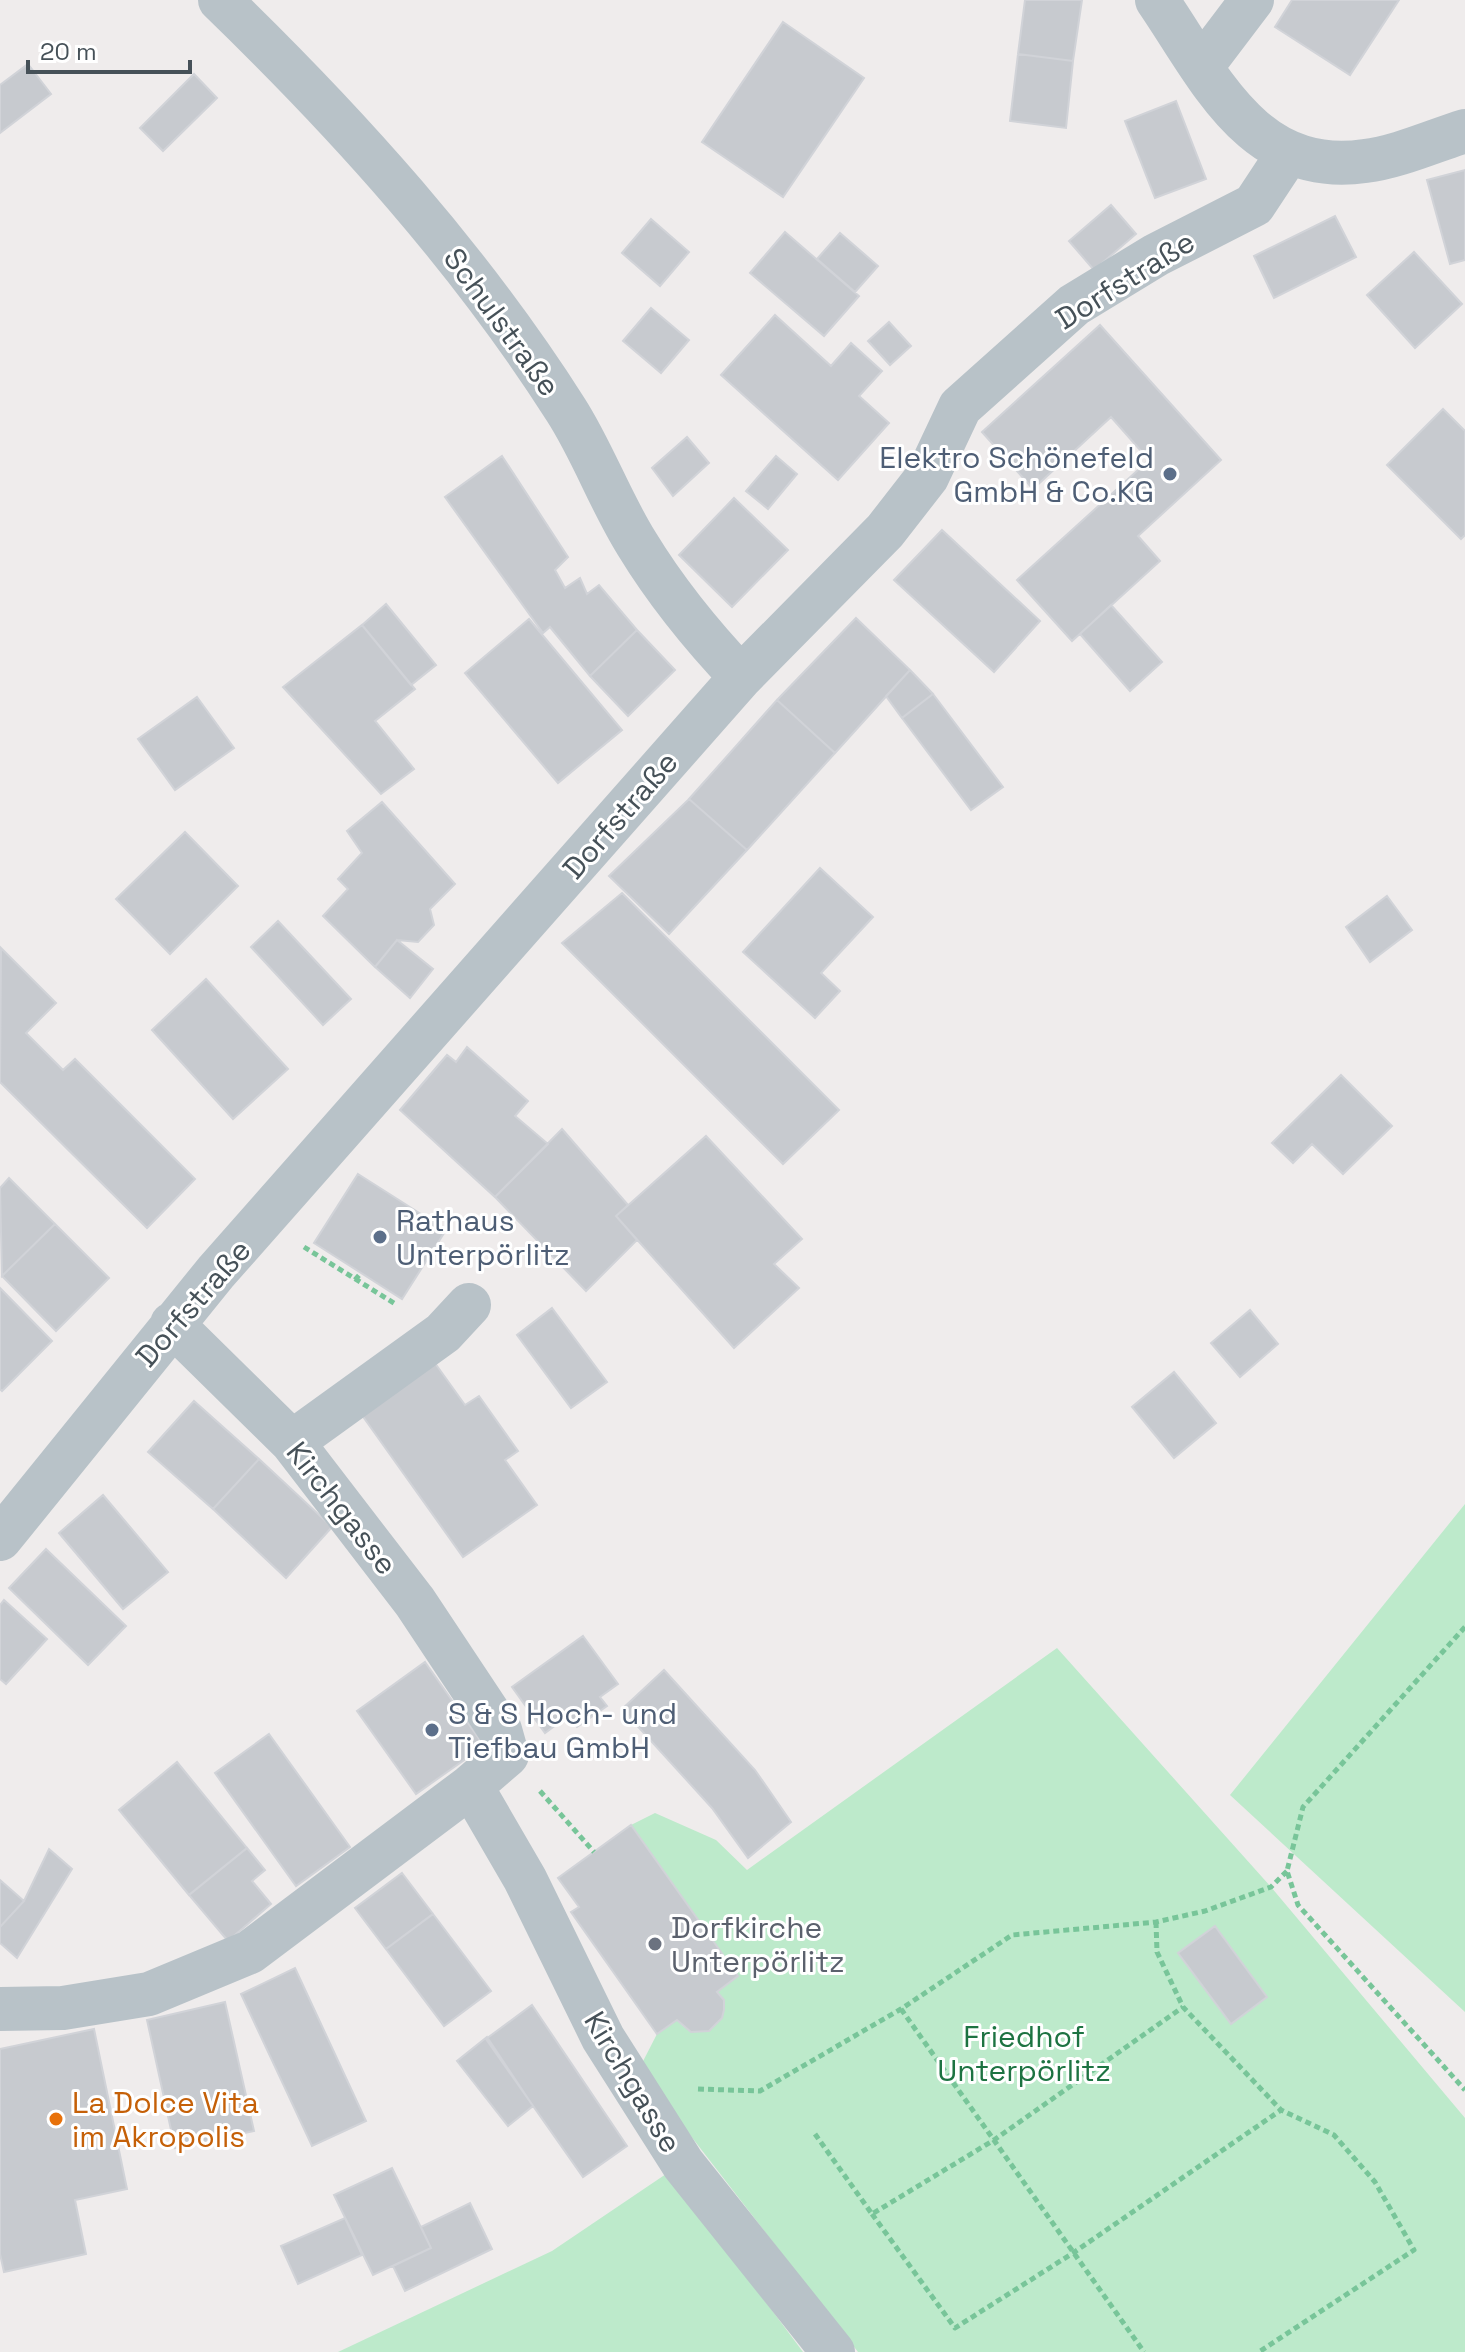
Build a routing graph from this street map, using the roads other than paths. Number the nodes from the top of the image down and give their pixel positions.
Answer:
1 (220, 0) edge
2 (1157, 0) edge
3 (1252, 0) edge
4 (1202, 66) junction
5 (1465, 131) edge
6 (1287, 155) junction
7 (741, 677) junction
8 (456, 1319) road end
9 (172, 1324) junction
10 (292, 1442) junction
11 (0, 1539) edge
12 (471, 1786) junction
13 (0, 2009) edge
14 (833, 2352) edge

1 - 7 street, Schulstraße
2 - 4 street
3 - 4 street
4 - 6 street
5 - 6 street
6 - 7 street, Dorfstraße
7 - 9 street, Dorfstraße
8 - 10 street
9 - 10 street, Kirchgasse
9 - 11 street, Dorfstraße
10 - 12 street, Kirchgasse
12 - 13 street
12 - 14 street, Kirchgasse

